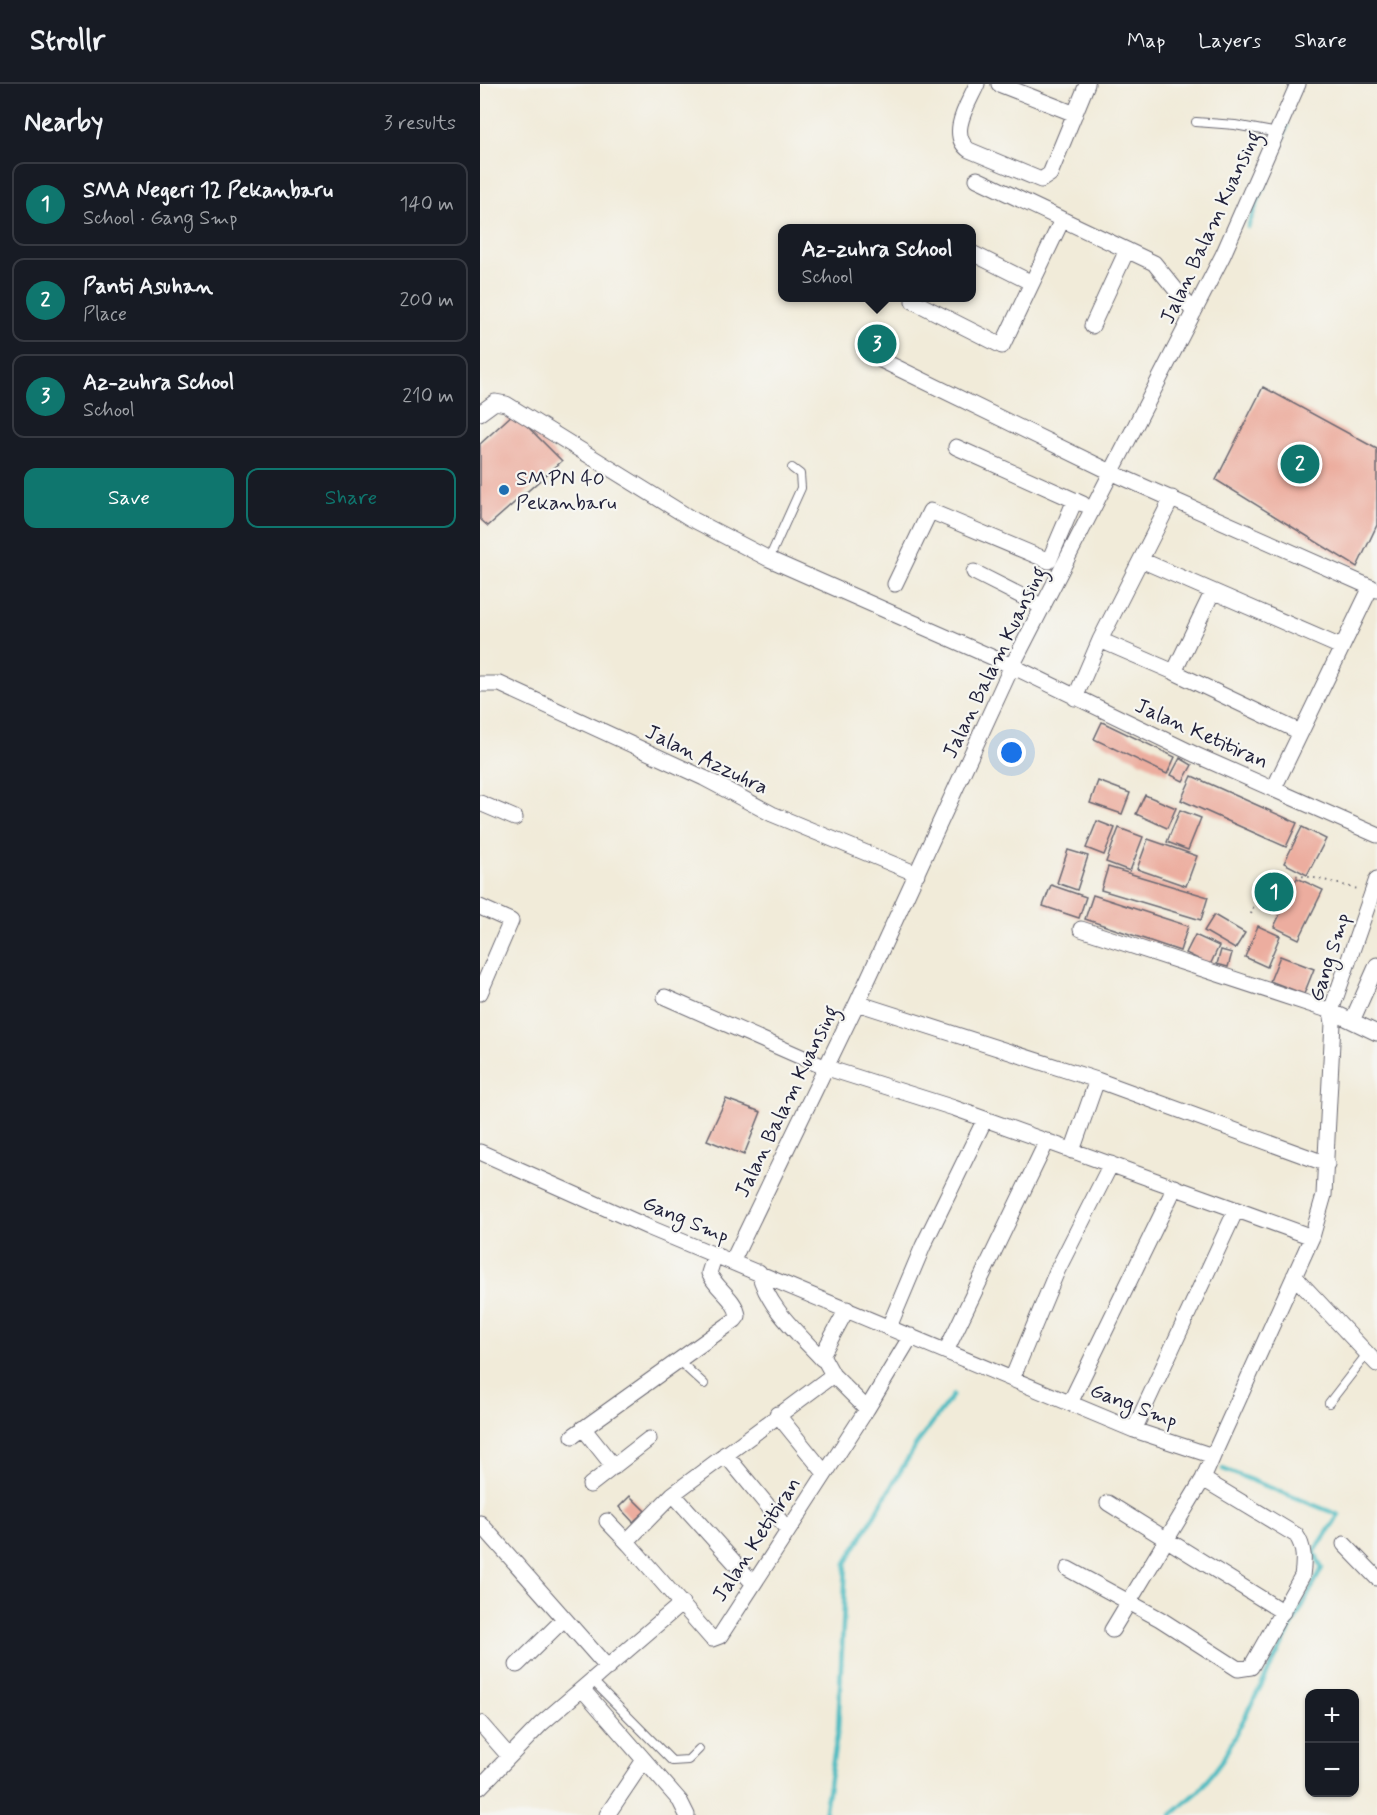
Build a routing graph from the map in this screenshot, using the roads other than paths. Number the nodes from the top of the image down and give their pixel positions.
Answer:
1 (977, 84) edge
2 (999, 84) edge
3 (1087, 84) edge
4 (1298, 84) edge
5 (1075, 114) junction
6 (1196, 122) dead end
7 (1278, 133) junction
8 (977, 179) dead end
9 (1062, 220) junction
10 (1128, 250) junction
11 (976, 255) edge
12 (1032, 283) junction
13 (915, 302) edge
14 (1194, 312) junction
15 (1092, 326) dead end
16 (879, 359) dead end
17 (480, 413) edge
18 (956, 447) dead end
19 (792, 468) dead end
20 (1113, 473) junction
21 (1172, 498) junction
22 (1075, 501) junction
23 (1094, 509) junction
24 (769, 559) junction
25 (1141, 560) junction
26 (974, 572) dead end
27 (894, 584) dead end
28 (1374, 588) edge
29 (1212, 593) junction
30 (1043, 607) junction
31 (1100, 640) junction
32 (1341, 647) junction
33 (1012, 666) junction
34 (1174, 672) junction
35 (480, 684) edge
36 (1075, 698) junction
37 (1300, 732) junction
38 (1274, 788) junction
39 (480, 803) edge
40 (515, 818) dead end
41 (1377, 835) edge
42 (917, 874) junction
43 (1375, 885) edge
44 (480, 906) edge
45 (1081, 929) dead end
46 (1377, 965) edge
47 (1373, 991) edge
48 (480, 993) edge
49 (665, 997) dead end
50 (857, 1003) junction
51 (1331, 1011) junction
52 (1352, 1021) junction
53 (1377, 1033) edge
54 (824, 1067) junction
55 (1097, 1080) junction
56 (985, 1119) junction
57 (1047, 1141) junction
58 (1072, 1151) junction
59 (480, 1152) edge
60 (1111, 1164) junction
61 (1327, 1164) junction
62 (1175, 1187) junction
63 (1236, 1210) junction
64 (1312, 1237) junction
65 (715, 1254) junction
66 (732, 1262) junction
67 (759, 1272) junction
68 (1294, 1276) junction
69 (847, 1309) junction
70 (889, 1327) junction
71 (911, 1336) junction
72 (946, 1351) junction
73 (822, 1359) junction
74 (1372, 1359) edge
75 (678, 1360) junction
76 (833, 1375) junction
77 (1012, 1379) junction
78 (704, 1384) dead end
79 (1070, 1403) junction
80 (1329, 1403) dead end
81 (867, 1409) junction
82 (777, 1414) junction
83 (1134, 1430) junction
84 (650, 1439) dead end
85 (725, 1454) junction
86 (1214, 1456) junction
87 (614, 1467) junction
88 (824, 1472) junction
89 (1203, 1479) junction
90 (590, 1485) dead end
91 (673, 1494) junction
92 (1108, 1503) dead end
93 (607, 1521) dead end
94 (481, 1526) edge
95 (788, 1529) junction
96 (1166, 1540) junction
97 (629, 1544) junction
98 (1344, 1544) dead end
99 (1068, 1569) dead end
100 (1377, 1578) edge
101 (753, 1583) junction
102 (1129, 1602) junction
103 (682, 1603) junction
104 (1283, 1612) junction
105 (564, 1619) junction
106 (1112, 1630) dead end
107 (517, 1665) dead end
108 (608, 1668) junction
109 (588, 1685) junction
110 (480, 1724) edge
111 (699, 1749) dead end
112 (508, 1755) junction
113 (644, 1760) junction
114 (480, 1787) edge
115 (607, 1815) edge
116 (687, 1815) edge

1 - 5 street
2 - 5 street
3 - 5 street
4 - 7 street, Jalan Balam Kuansing
6 - 7 lane
7 - 14 street, Jalan Balam Kuansing
8 - 9 street
9 - 10 street
9 - 12 street
10 - 14 street
10 - 15 street
11 - 12 street
12 - 13 street
14 - 20 street, Jalan Balam Kuansing
16 - 20 street
17 - 24 street, Jalan Ketitiran
18 - 22 street
19 - 24 lane
20 - 21 street
20 - 23 street, Jalan Balam Kuansing
21 - 25 street
21 - 28 street
22 - 23 street
22 - 27 street
23 - 30 street, Jalan Balam Kuansing
24 - 33 street, Jalan Ketitiran
25 - 29 street
25 - 31 street
26 - 30 street
28 - 32 street
29 - 32 street
29 - 34 street
30 - 33 street, Jalan Balam Kuansing
31 - 34 street
31 - 36 street
32 - 37 street
33 - 36 street, Jalan Ketitiran
33 - 42 street, Jalan Balam Kuansing
34 - 37 street
35 - 42 street, Jalan Azzuhra
36 - 38 street, Jalan Ketitiran
37 - 38 street
38 - 41 street, Jalan Ketitiran
39 - 40 street
42 - 50 street, Jalan Balam Kuansing
43 - 51 street, Gang Smp
44 - 48 street
45 - 51 street
46 - 47 street
47 - 52 street
49 - 54 street
50 - 54 street, Jalan Balam Kuansing
50 - 55 street
51 - 52 street
51 - 61 street, Gang Smp
52 - 53 street
54 - 56 street
54 - 66 street, Jalan Balam Kuansing
55 - 58 street
55 - 61 street
56 - 57 street
56 - 70 street
57 - 58 street
57 - 72 street
58 - 60 street
59 - 65 street, Gang Smp
60 - 62 street
60 - 77 street
61 - 64 street, Gang Smp
62 - 63 street
62 - 79 street
63 - 64 street
63 - 83 street
64 - 68 street, Gang Smp
65 - 66 street, Gang Smp
65 - 75 street
66 - 67 street, Gang Smp
67 - 69 street, Gang Smp
67 - 73 street
68 - 74 street
68 - 86 street, Gang Smp
69 - 70 street, Gang Smp
69 - 73 street
70 - 71 street, Gang Smp
71 - 72 street, Gang Smp
71 - 81 street, Jalan Ketitiran
72 - 77 street, Gang Smp
73 - 76 street
74 - 80 lane
75 - 78 lane
75 - 87 street
76 - 81 street
76 - 82 street
77 - 79 street, Gang Smp
79 - 83 street, Gang Smp
81 - 88 street, Jalan Ketitiran
82 - 85 street
82 - 88 street
83 - 86 street, Gang Smp
84 - 87 street
85 - 91 street
85 - 95 street
86 - 89 street
87 - 90 street
88 - 95 street, Jalan Ketitiran
89 - 96 street
89 - 104 street
91 - 97 street
91 - 101 street
92 - 96 street
93 - 97 street, Jalan Ketitiran
94 - 105 street
95 - 101 street, Jalan Ketitiran
96 - 102 street
96 - 104 street
97 - 103 street, Jalan Ketitiran
98 - 100 street
99 - 102 street
101 - 103 street, Jalan Ketitiran
102 - 104 street
102 - 106 street
103 - 108 street
105 - 107 street
105 - 108 street
108 - 109 street
109 - 111 lane
109 - 112 street
109 - 113 street
110 - 112 street
112 - 114 street
113 - 115 street
113 - 116 street

